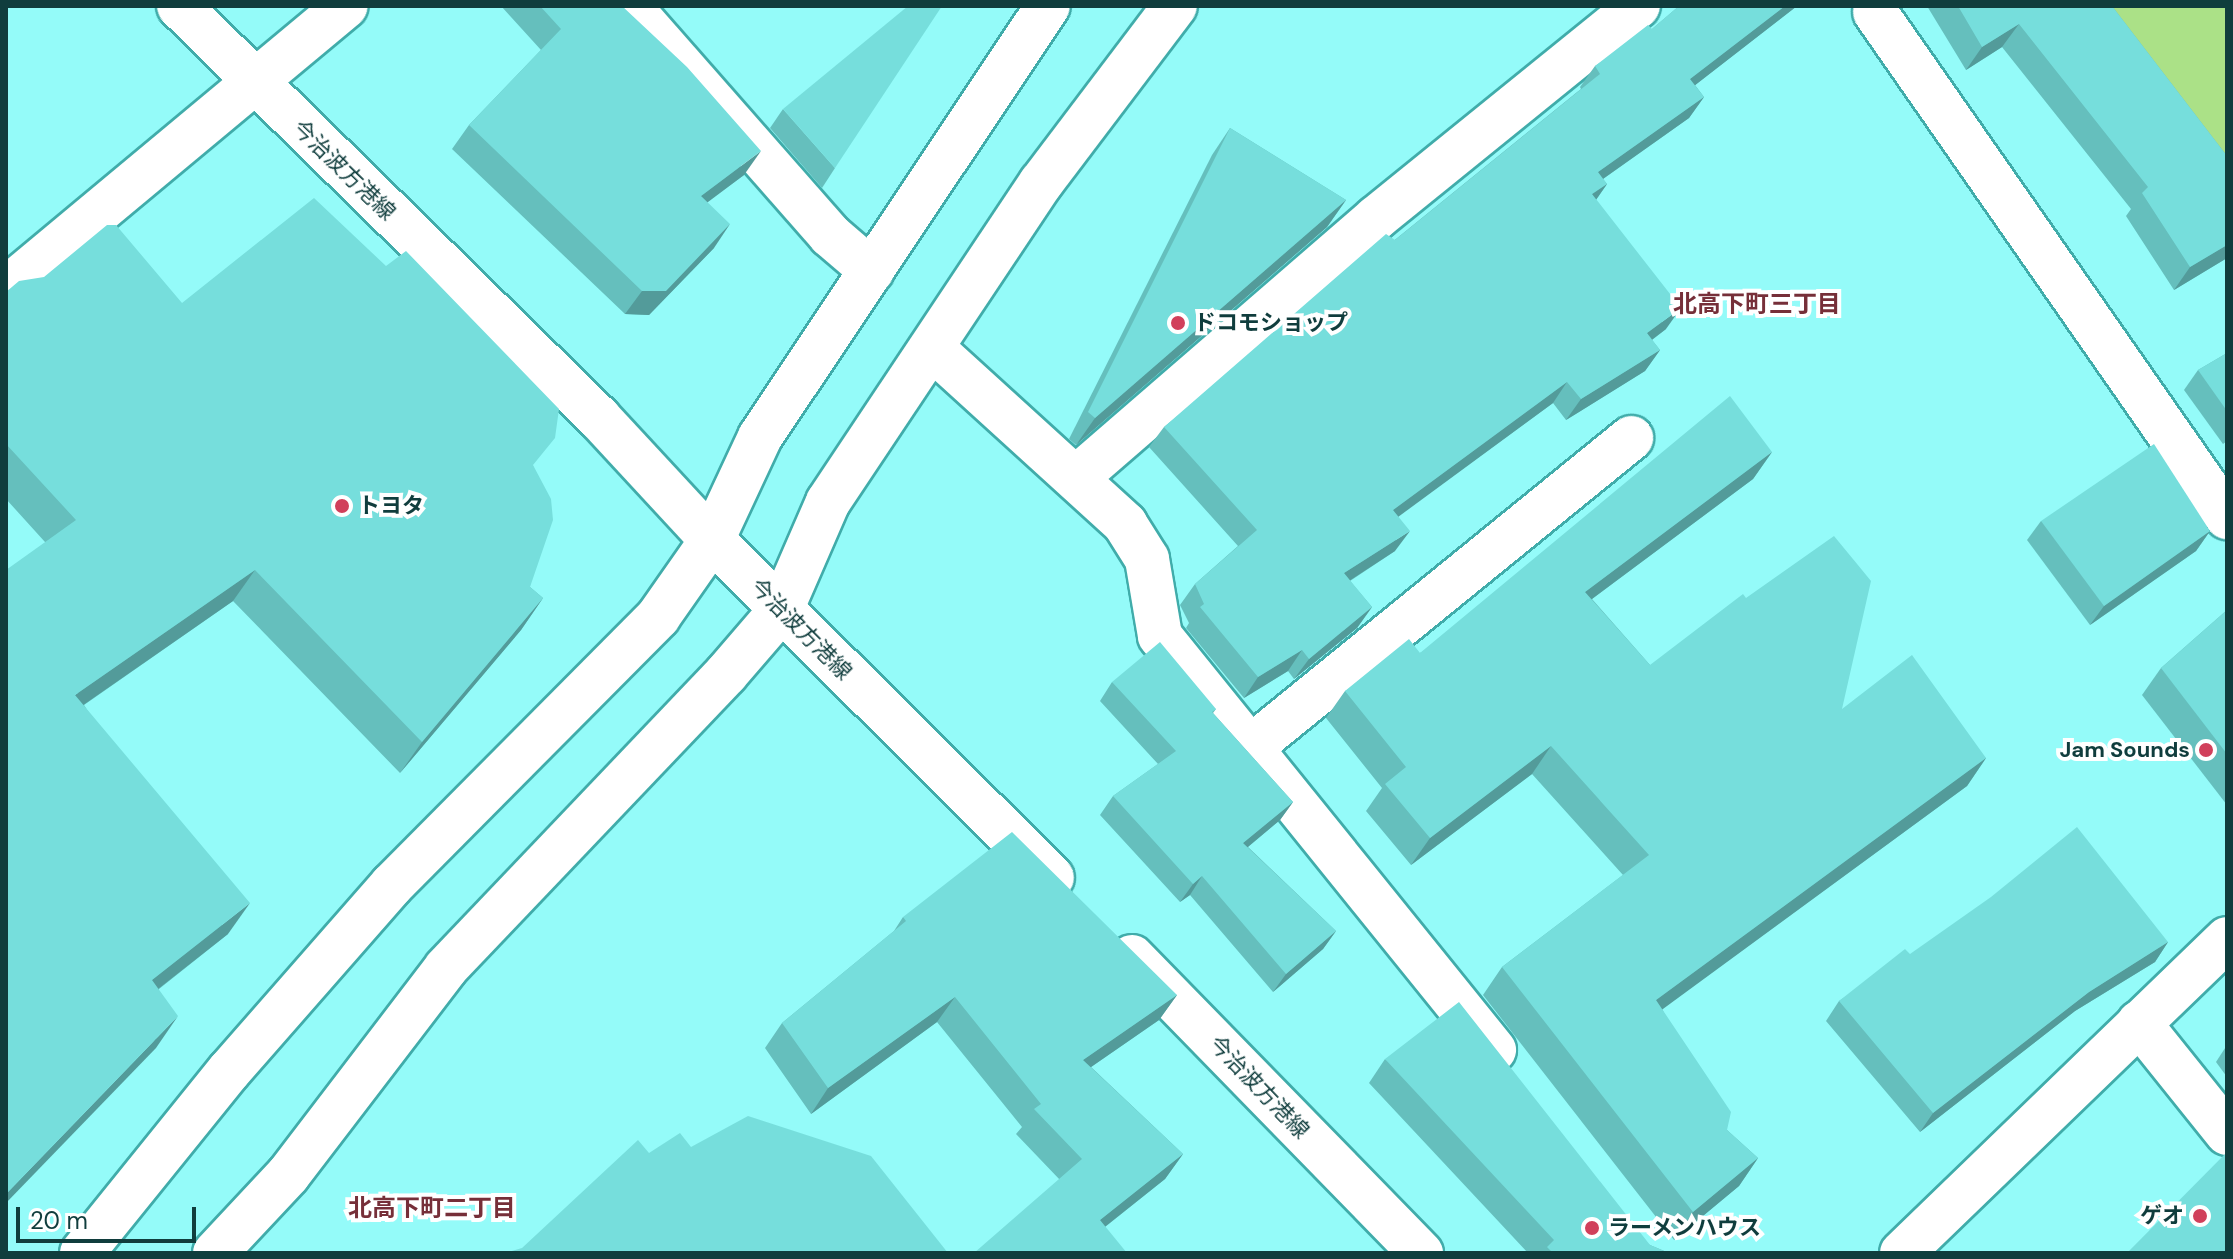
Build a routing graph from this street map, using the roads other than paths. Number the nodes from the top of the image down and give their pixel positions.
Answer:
1 (179, 6) edge
2 (346, 6) edge
3 (629, 6) edge
4 (1048, 6) edge
5 (1175, 6) edge
6 (1638, 6) edge
7 (1875, 12) dead end
8 (256, 85) junction
9 (872, 271) junction
10 (6, 289) edge
11 (933, 349) junction
12 (1631, 438) dead end
13 (1076, 478) junction
14 (2227, 517) edge
15 (712, 540) junction
16 (781, 610) junction
17 (1251, 747) junction
18 (2227, 939) edge
19 (2139, 1023) junction
20 (1518, 1080) edge
21 (2227, 1133) edge
22 (82, 1253) edge
23 (215, 1253) edge
24 (1421, 1253) edge
25 (1902, 1253) edge

1 - 8 street, 今治波方港線
2 - 8 street
3 - 9 street
4 - 9 street
5 - 11 street
6 - 13 street
7 - 14 street
8 - 10 street
8 - 15 street, 今治波方港線
9 - 15 street
11 - 13 street
11 - 16 street
12 - 17 street
13 - 17 street
15 - 16 street, 今治波方港線
15 - 22 street
16 - 23 street
16 - 24 street, 今治波方港線
17 - 20 street
18 - 19 street
19 - 21 street
19 - 25 street

